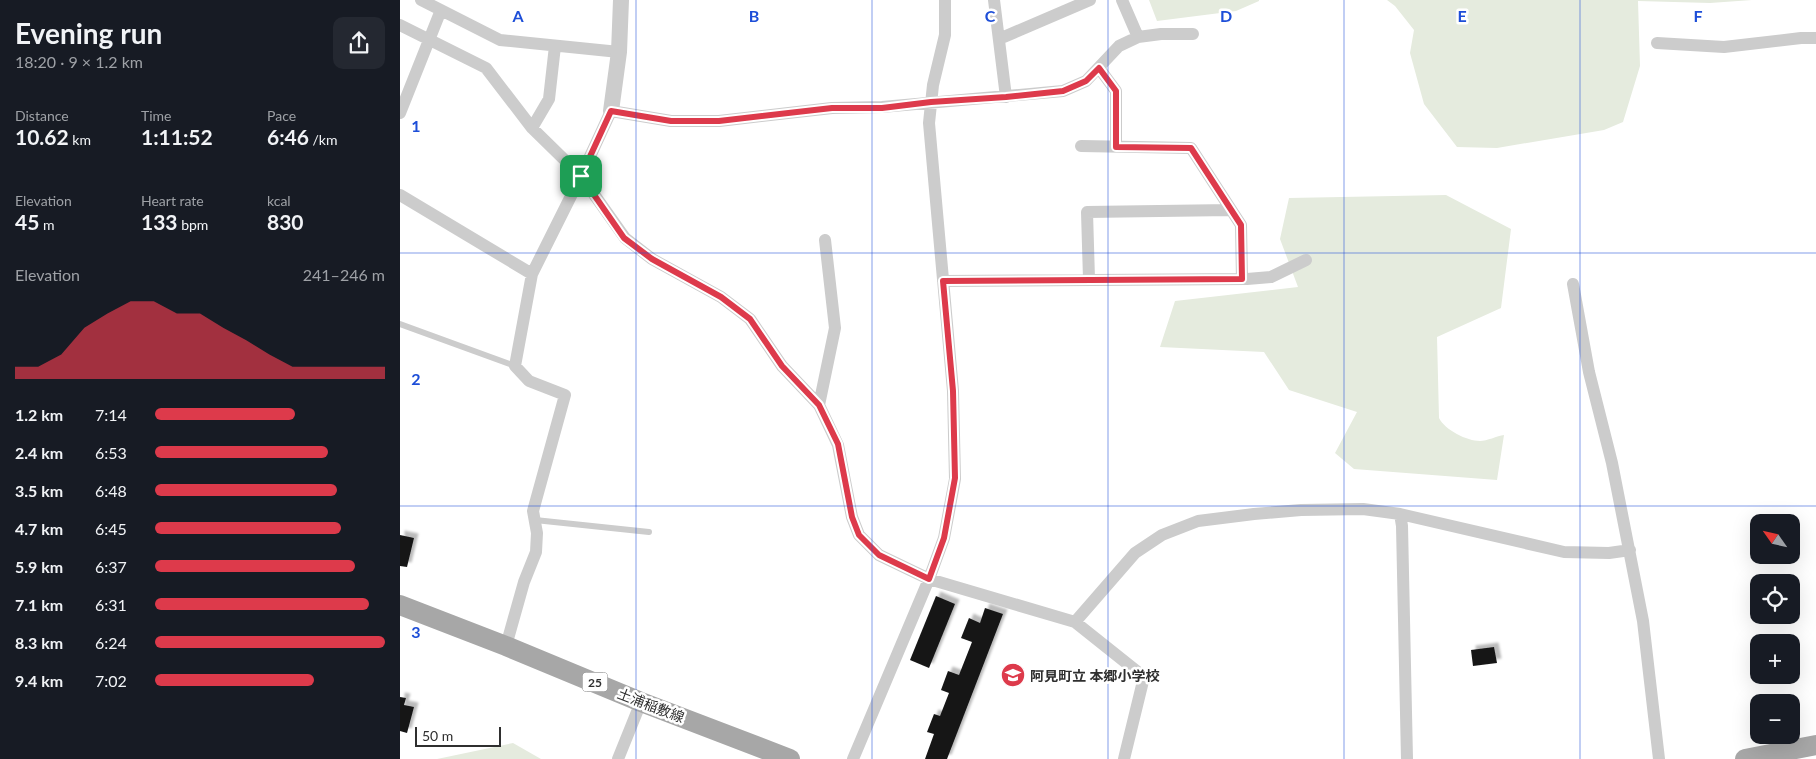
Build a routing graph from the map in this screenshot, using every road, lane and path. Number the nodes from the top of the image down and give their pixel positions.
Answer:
1 (420, 0) edge
2 (622, 0) edge
3 (945, 0) edge
4 (994, 0) edge
5 (1090, 0) edge
6 (1122, 0) edge
7 (441, 10) junction
8 (400, 25) edge
9 (1193, 34) dead end
10 (1138, 37) junction
11 (1816, 38) edge
12 (998, 39) junction
13 (430, 40) junction
14 (1656, 43) dead end
15 (555, 46) junction
16 (619, 52) junction
17 (1099, 68) junction
18 (1006, 97) junction
19 (931, 102) junction
20 (611, 111) junction
21 (400, 113) edge
22 (532, 128) junction
23 (1081, 146) dead end
24 (1116, 147) junction
25 (581, 176) junction
26 (400, 195) edge
27 (1231, 210) junction
28 (825, 240) dead end
29 (1306, 260) dead end
30 (532, 274) junction
31 (1089, 279) junction
32 (1242, 279) junction
33 (943, 281) junction
34 (1572, 284) dead end
35 (400, 324) edge
36 (515, 366) junction
37 (819, 405) junction
38 (1400, 514) junction
39 (534, 520) junction
40 (649, 532) dead end
41 (1630, 550) junction
42 (929, 579) junction
43 (400, 605) edge
44 (1075, 622) junction
45 (506, 646) junction
46 (641, 702) junction
47 (1816, 745) edge
48 (1788, 755) edge
49 (618, 759) edge
50 (790, 759) edge
51 (853, 759) edge
52 (1124, 759) edge
53 (1407, 759) edge
54 (1659, 759) edge
55 (1745, 759) edge

1 - 7 street
2 - 16 street
3 - 19 street
4 - 12 street
5 - 12 street
6 - 10 street
7 - 13 street
7 - 15 street
8 - 13 street
9 - 10 street
10 - 17 street
11 - 14 street
12 - 18 street
13 - 21 street
13 - 22 street
15 - 16 street
15 - 22 street
16 - 20 street
17 - 18 street
17 - 24 street
18 - 19 street
19 - 20 street
19 - 33 street
20 - 25 street
22 - 25 street
23 - 24 street
24 - 27 street
25 - 30 street
25 - 37 street
26 - 30 street
27 - 31 street
27 - 32 street
28 - 37 street
29 - 32 street
30 - 36 street
31 - 32 street
31 - 33 street
33 - 42 street
34 - 41 street
35 - 36 lane
36 - 39 street
37 - 42 street
38 - 41 street
38 - 44 street
38 - 53 street
39 - 40 lane
39 - 45 street
41 - 54 street
42 - 44 street
42 - 51 street
43 - 45 main road, 土浦稲敷線 / 25
44 - 52 street
45 - 46 main road, 土浦稲敷線 / 25
46 - 49 street
46 - 50 main road, 土浦稲敷線 / 25
47 - 48 main road
48 - 55 main road

